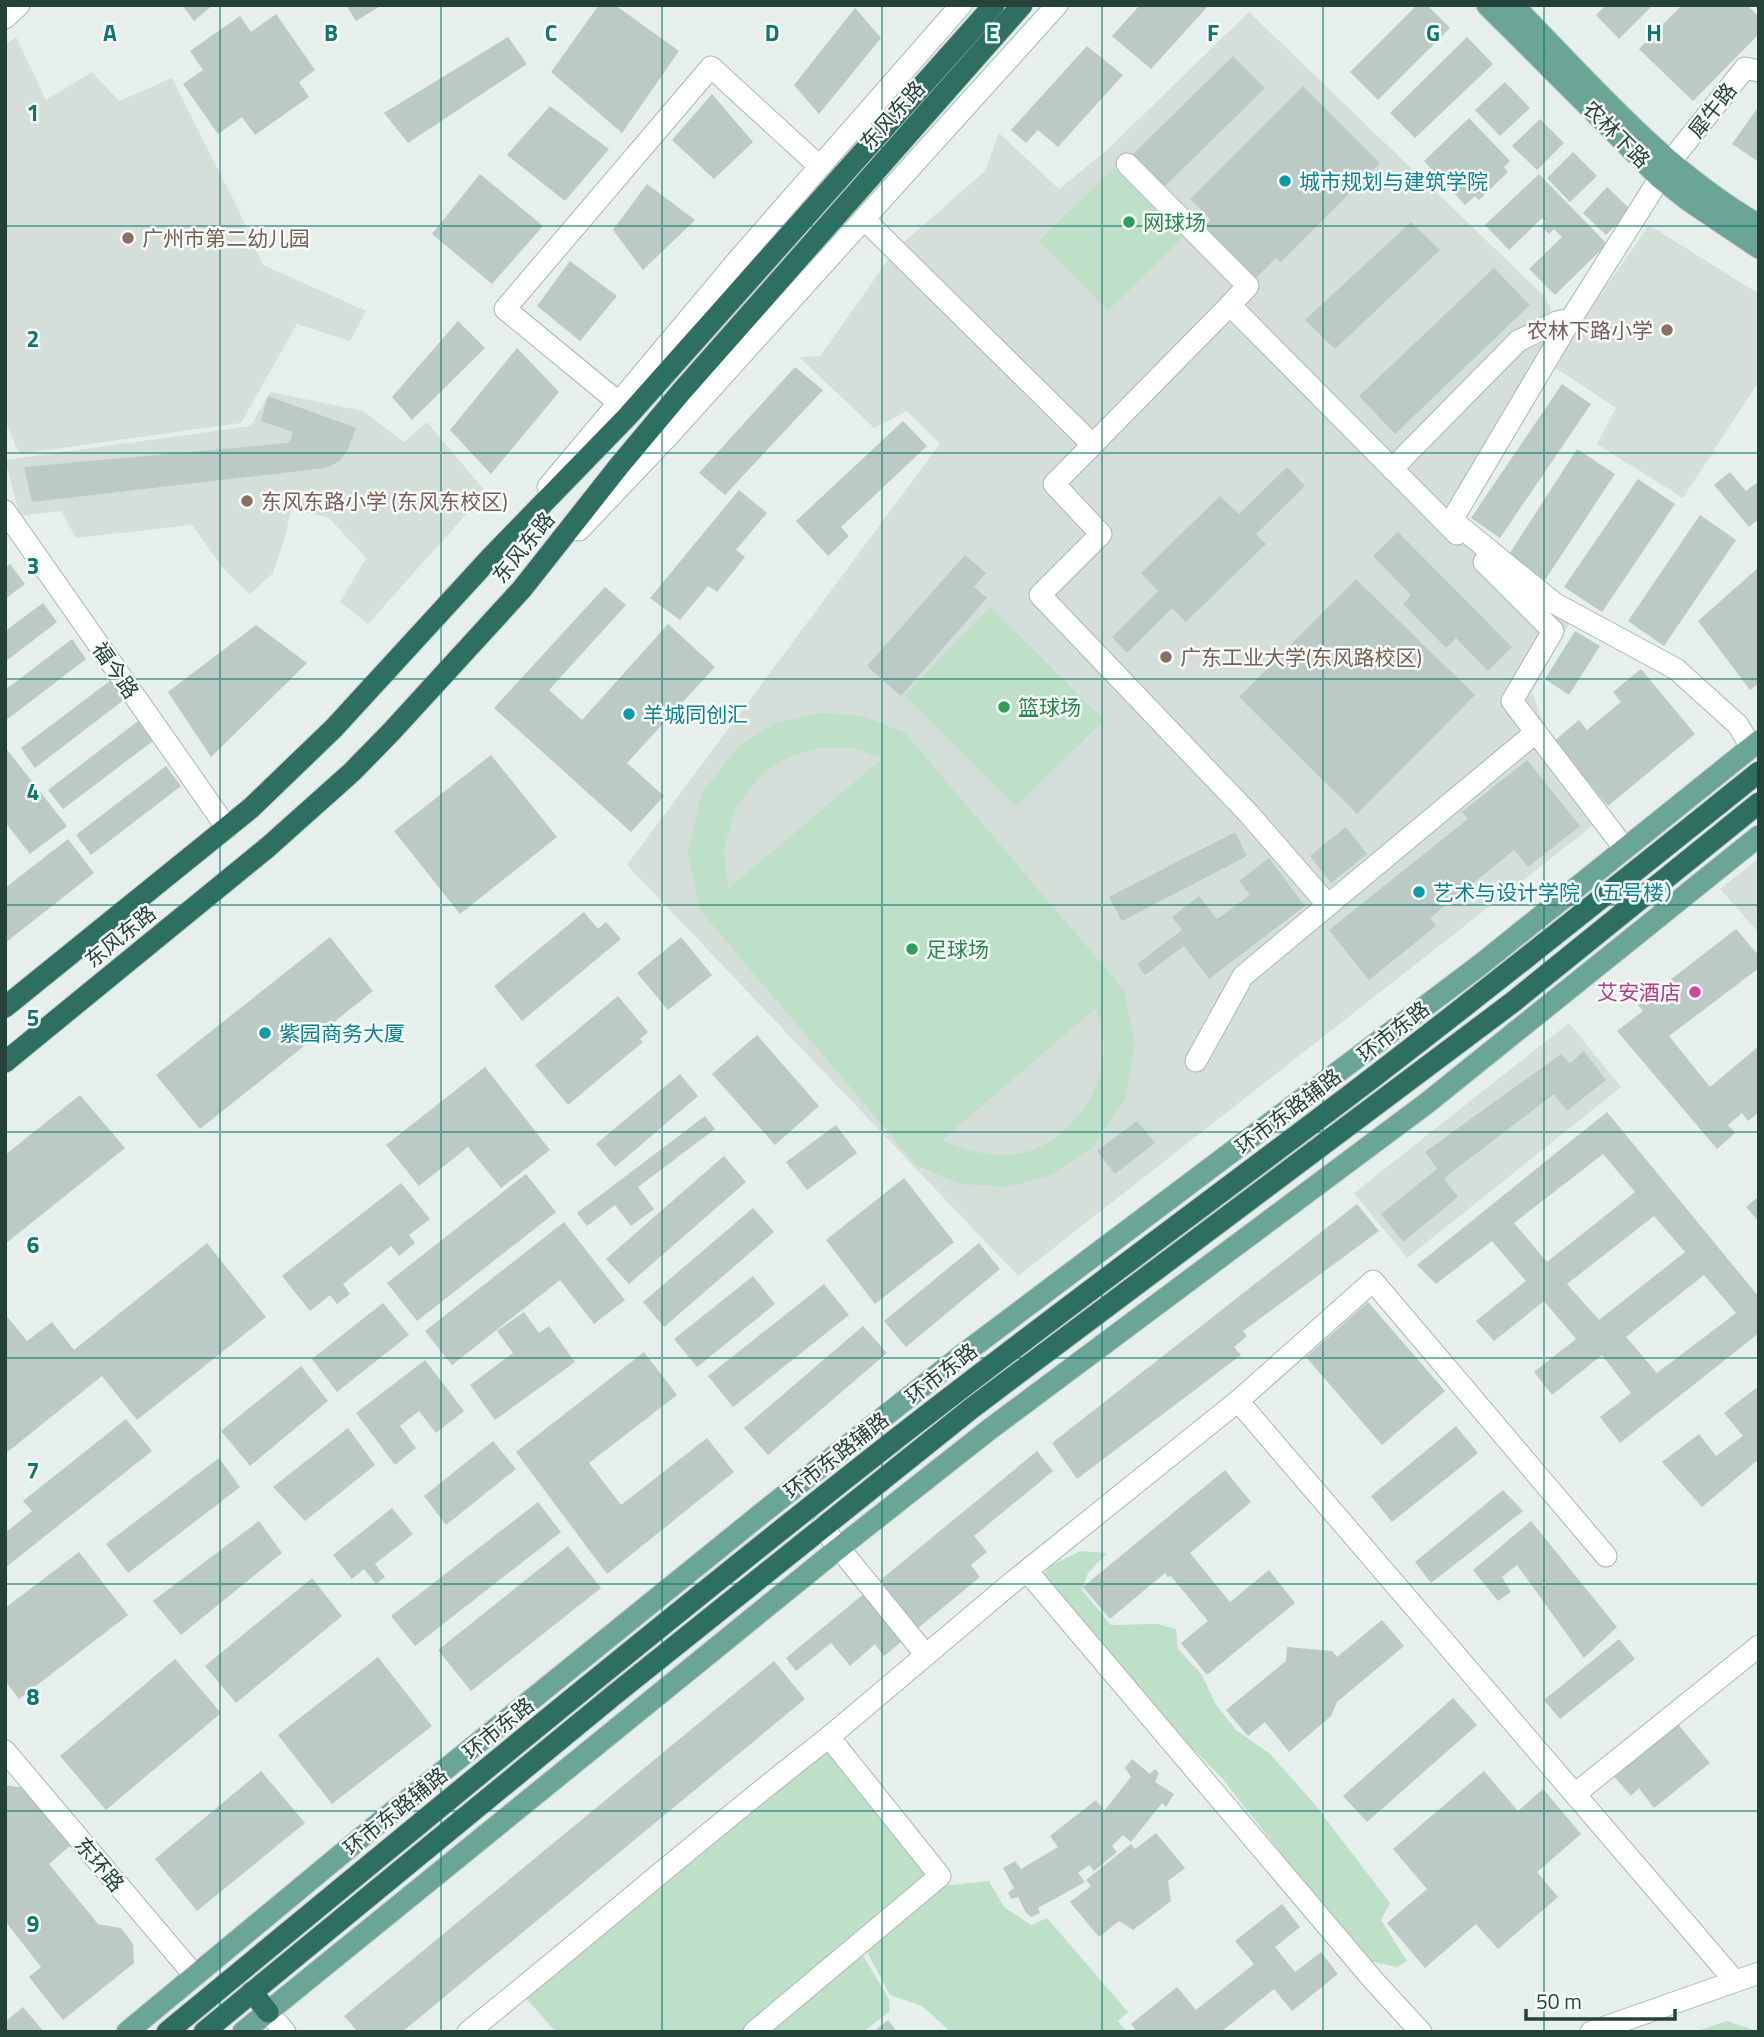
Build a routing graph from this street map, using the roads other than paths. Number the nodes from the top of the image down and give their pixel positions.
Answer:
1 (19, 5) edge
2 (961, 5) edge
3 (994, 5) edge
4 (1022, 5) edge
5 (1057, 5) edge
6 (1487, 5) edge
7 (1513, 5) edge
8 (5, 18) edge
9 (1754, 64) edge
10 (945, 76) junction
11 (1127, 164) dead end
12 (819, 166) junction
13 (1665, 170) junction
14 (865, 220) junction
15 (1759, 225) edge
16 (1759, 248) edge
17 (1230, 305) junction
18 (1571, 319) junction
19 (618, 402) junction
20 (1093, 445) junction
21 (1392, 469) junction
22 (5, 511) edge
23 (490, 558) junction
24 (522, 589) junction
25 (1536, 733) junction
26 (1755, 744) edge
27 (1759, 772) edge
28 (1759, 803) edge
29 (227, 828) junction
30 (1759, 836) edge
31 (1625, 849) junction
32 (1328, 905) junction
33 (5, 1007) edge
34 (1196, 1061) dead end
35 (5, 1062) edge
36 (1238, 1401) junction
37 (822, 1527) junction
38 (839, 1548) junction
39 (1606, 1556) dead end
40 (1027, 1571) junction
41 (1759, 1646) edge
42 (926, 1654) junction
43 (829, 1737) junction
44 (5, 1751) edge
45 (1575, 1794) junction
46 (1759, 1973) edge
47 (195, 1976) junction
48 (1734, 1980) junction
49 (252, 1992) junction
50 (268, 2012) junction
51 (127, 2032) edge
52 (167, 2032) edge
53 (204, 2032) edge
54 (243, 2032) edge
55 (285, 2032) edge
56 (468, 2032) edge
57 (754, 2032) edge
58 (1421, 2032) edge
59 (1591, 2032) edge

1 - 8 street
2 - 12 street
3 - 10 highway, 东风东路
4 - 10 highway, 东风东路
5 - 14 street
6 - 13 main road, 农林下路
7 - 13 main road, 农林下路
9 - 13 street, 犀牛路
10 - 23 highway, 东风东路
10 - 24 highway, 东风东路
11 - 17 street
12 - 19 street
12 - 19 street
13 - 15 main road, 农林下路
13 - 16 main road, 农林下路
13 - 18 street, 犀牛路
14 - 20 street
14 - 24 street
17 - 20 street
17 - 21 street
18 - 21 street
18 - 26 street, 犀牛路
19 - 23 street
20 - 32 street
21 - 25 street
22 - 29 street, 福今路
23 - 29 highway, 东风东路
24 - 35 highway, 东风东路
25 - 31 street
25 - 32 street
26 - 31 main road, 环市东路辅路
27 - 52 highway, 环市东路
28 - 37 highway
29 - 33 highway, 东风东路
30 - 38 main road
31 - 47 main road, 环市东路辅路
32 - 34 street
36 - 39 street
36 - 40 street
36 - 45 street
37 - 38 street
37 - 49 highway
38 - 42 street
38 - 50 main road
40 - 42 street
40 - 58 street
41 - 45 street
42 - 43 street
43 - 56 street
43 - 57 street
44 - 47 street, 东环路
45 - 48 street
46 - 48 street
47 - 51 main road, 环市东路辅路
48 - 59 street
49 - 50 highway
49 - 53 highway
50 - 54 main road
50 - 55 street

